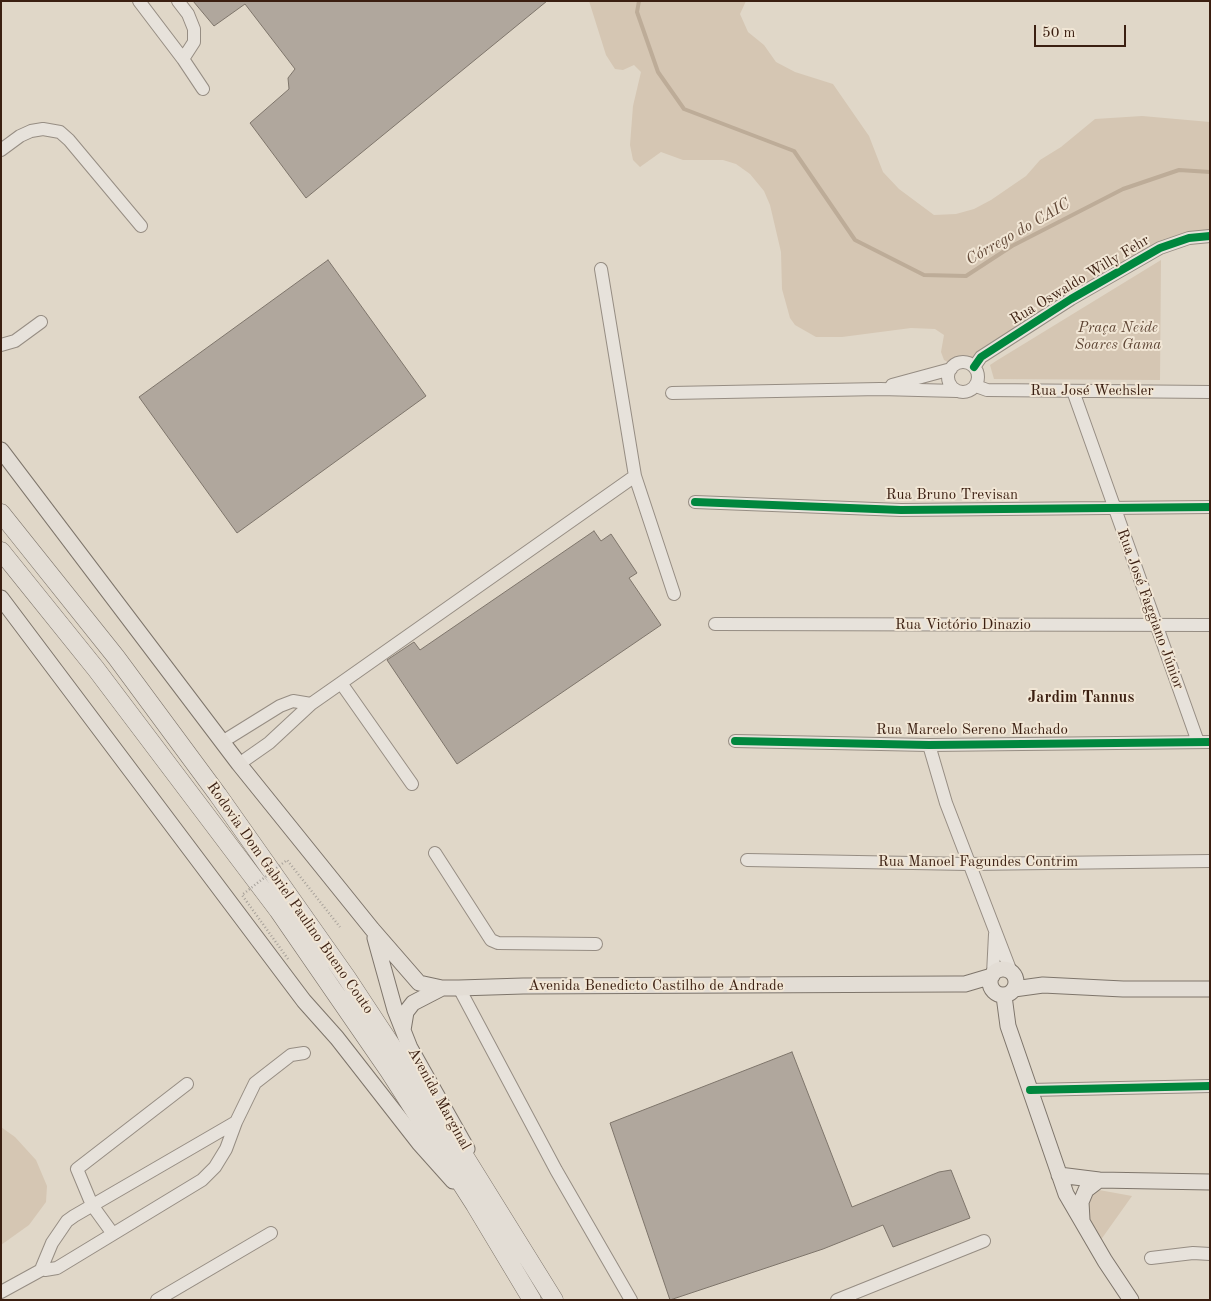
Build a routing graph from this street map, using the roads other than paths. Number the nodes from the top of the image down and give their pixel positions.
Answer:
1 (139, 1) edge
2 (178, 1) edge
3 (183, 59) junction
4 (203, 90) dead end
5 (1, 150) edge
6 (141, 226) dead end
7 (1210, 236) edge
8 (601, 269) dead end
9 (40, 322) dead end
10 (1, 345) edge
11 (974, 366) junction
12 (951, 369) junction
13 (976, 386) junction
14 (880, 389) junction
15 (957, 391) junction
16 (1073, 391) junction
17 (1210, 392) edge
18 (672, 393) dead end
19 (1, 450) edge
20 (635, 476) junction
21 (695, 502) dead end
22 (1113, 507) junction
23 (1210, 507) edge
24 (1, 514) edge
25 (1, 551) edge
26 (674, 594) dead end
27 (1, 598) edge
28 (715, 624) dead end
29 (1158, 625) junction
30 (1210, 626) edge
31 (341, 682) junction
32 (312, 704) junction
33 (734, 741) dead end
34 (222, 742) junction
35 (1204, 742) edge
36 (929, 745) junction
37 (239, 764) junction
38 (412, 784) dead end
39 (435, 853) dead end
40 (747, 860) dead end
41 (1210, 861) edge
42 (968, 864) junction
43 (372, 929) junction
44 (596, 944) dead end
45 (1003, 982) junction
46 (442, 988) junction
47 (459, 988) junction
48 (1210, 989) edge
49 (403, 1030) junction
50 (304, 1053) dead end
51 (187, 1084) dead end
52 (1210, 1086) edge
53 (1030, 1090) junction
54 (236, 1122) junction
55 (1059, 1175) junction
56 (1100, 1180) junction
57 (1210, 1182) edge
58 (481, 1183) junction
59 (92, 1205) junction
60 (475, 1205) junction
61 (1082, 1224) junction
62 (271, 1233) dead end
63 (113, 1234) junction
64 (984, 1241) dead end
65 (1210, 1254) edge
66 (1151, 1258) dead end
67 (43, 1269) junction
68 (1, 1292) edge
69 (157, 1300) edge
70 (532, 1300) edge
71 (554, 1300) edge
72 (630, 1300) edge
73 (837, 1300) edge
74 (1131, 1300) edge

1 - 3 street
2 - 3 street
3 - 4 street
5 - 6 street
7 - 11 street, Rua Oswaldo Willy Fehr
8 - 20 street
9 - 10 street
11 - 12 street
11 - 13 street
12 - 14 street
12 - 15 street
13 - 15 street
13 - 16 street, Rua José Wechsler
14 - 15 street
14 - 18 street
16 - 17 street, Rua José Wechsler
16 - 22 street, Rua José Faggiano Júnior
19 - 34 main road, Avenida Benedicto Castilho de Andrade
20 - 26 street
20 - 31 street
21 - 22 street, Rua Bruno Trevisan
22 - 23 street, Rua Bruno Trevisan
22 - 29 street, Rua José Faggiano Júnior
24 - 58 highway, Rodovia Dom Gabriel Paulino Bueno Couto
25 - 60 highway, Rodovia Dom Gabriel Paulino Bueno Couto
27 - 60 main road
28 - 29 street, Rua Victório Dinazio
29 - 30 street, Rua Victório Dinazio
29 - 35 street, Rua José Faggiano Júnior
31 - 32 street
31 - 38 street
32 - 34 street
32 - 37 street
33 - 36 street, Rua Marcelo Sereno Machado
34 - 37 main road, Avenida Benedicto Castilho de Andrade
35 - 36 street, Rua Marcelo Sereno Machado
36 - 42 street
37 - 43 main road, Avenida Benedicto Castilho de Andrade
39 - 44 street
40 - 42 street, Rua Manoel Fagundes Contrim
41 - 42 street, Rua Manoel Fagundes Contrim
42 - 45 street
43 - 46 main road, Avenida Benedicto Castilho de Andrade
43 - 49 main road, Avenida Marginal
45 - 47 main road, Avenida Benedicto Castilho de Andrade
45 - 48 main road
45 - 53 main road
46 - 47 main road, Avenida Benedicto Castilho de Andrade
46 - 49 main road
47 - 72 street
49 - 58 main road, Avenida Marginal
50 - 54 street
51 - 59 street
52 - 53 street
53 - 55 main road
54 - 59 street
54 - 63 street
55 - 56 main road
55 - 61 main road
56 - 57 main road
56 - 61 main road
58 - 71 highway, Rodovia Dom Gabriel Paulino Bueno Couto
59 - 63 street
59 - 67 street
60 - 70 highway, Rodovia Dom Gabriel Paulino Bueno Couto
61 - 74 main road
62 - 69 street
63 - 67 street
64 - 73 street
65 - 66 street
67 - 68 street

